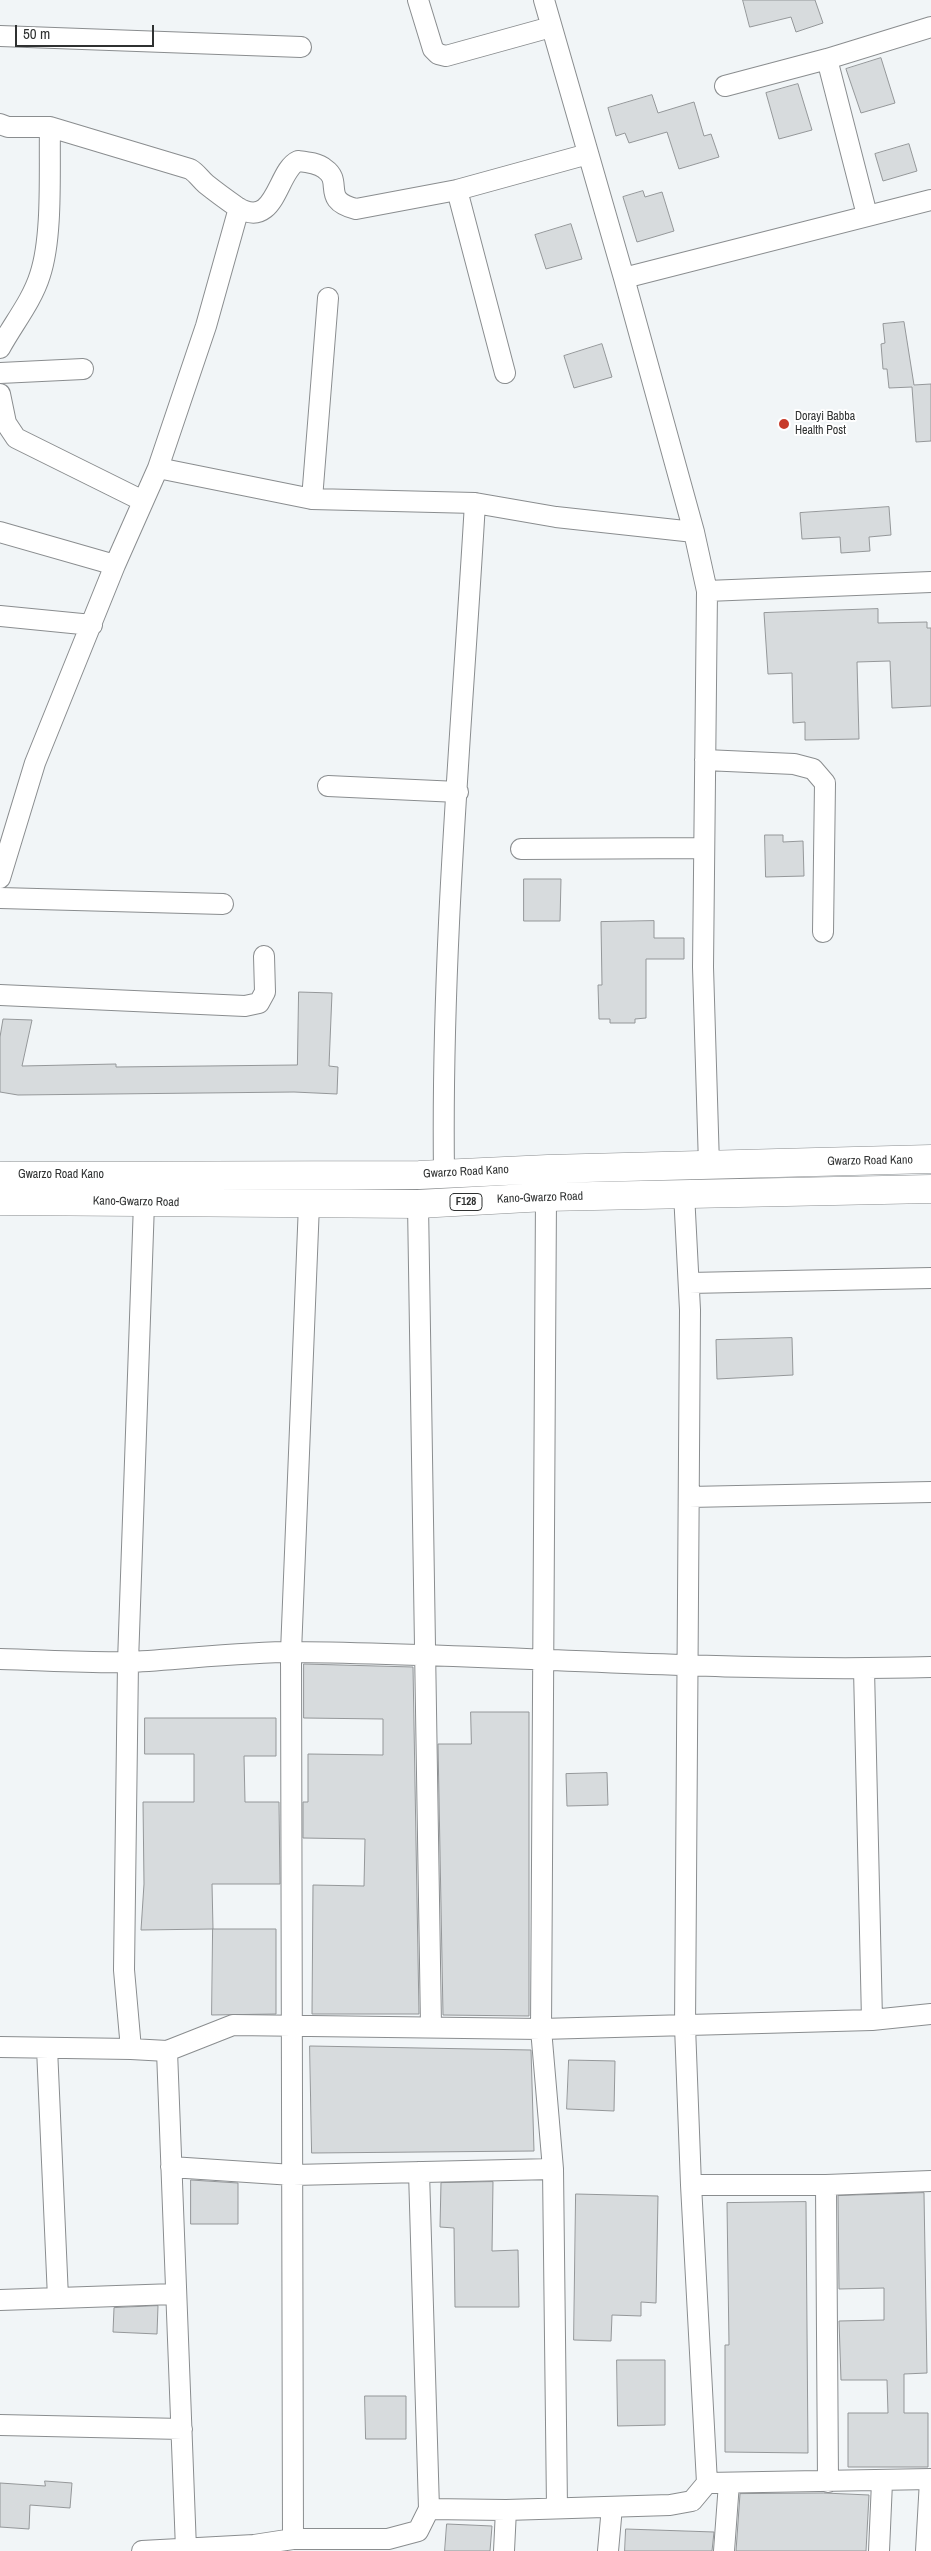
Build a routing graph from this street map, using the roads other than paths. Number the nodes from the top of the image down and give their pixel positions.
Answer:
1 (418, 0) edge
2 (544, 0) edge
3 (551, 27) junction
4 (931, 27) edge
5 (0, 36) edge
6 (300, 47) dead end
7 (826, 58) junction
8 (726, 86) dead end
9 (0, 124) edge
10 (50, 127) junction
11 (588, 154) junction
12 (457, 190) junction
13 (931, 200) edge
14 (239, 208) junction
15 (867, 215) junction
16 (624, 278) junction
17 (328, 298) dead end
18 (0, 348) edge
19 (82, 369) dead end
20 (0, 373) edge
21 (505, 373) dead end
22 (0, 394) edge
23 (158, 468) junction
24 (312, 499) junction
25 (143, 500) junction
26 (475, 503) junction
27 (0, 532) edge
28 (694, 532) junction
29 (115, 565) junction
30 (931, 582) edge
31 (707, 591) junction
32 (0, 616) edge
33 (92, 625) junction
34 (705, 760) junction
35 (328, 786) dead end
36 (458, 792) junction
37 (704, 848) junction
38 (521, 849) dead end
39 (0, 878) edge
40 (0, 898) edge
41 (222, 904) dead end
42 (824, 932) dead end
43 (264, 956) dead end
44 (0, 994) edge
45 (931, 1159) edge
46 (880, 1160) junction
47 (709, 1165) junction
48 (444, 1173) junction
49 (0, 1176) edge
50 (931, 1189) edge
51 (884, 1190) junction
52 (684, 1193) junction
53 (546, 1197) junction
54 (0, 1201) edge
55 (144, 1203) junction
56 (309, 1204) junction
57 (418, 1204) junction
58 (931, 1278) edge
59 (689, 1283) junction
60 (931, 1492) edge
61 (689, 1497) junction
62 (291, 1652) junction
63 (424, 1655) junction
64 (0, 1659) edge
65 (544, 1659) junction
66 (128, 1662) junction
67 (688, 1666) junction
68 (931, 1668) edge
69 (864, 1669) junction
70 (931, 2014) edge
71 (872, 2020) junction
72 (293, 2024) junction
73 (430, 2026) junction
74 (685, 2026) junction
75 (541, 2029) junction
76 (0, 2047) edge
77 (47, 2048) junction
78 (132, 2049) junction
79 (167, 2051) junction
80 (171, 2167) junction
81 (553, 2169) junction
82 (419, 2172) junction
83 (293, 2175) junction
84 (931, 2181) edge
85 (691, 2185) junction
86 (826, 2185) junction
87 (175, 2294) junction
88 (58, 2298) junction
89 (0, 2300) edge
90 (0, 2425) edge
91 (182, 2429) junction
92 (930, 2480) edge
93 (828, 2482) junction
94 (882, 2482) junction
95 (706, 2483) junction
96 (729, 2483) junction
97 (612, 2507) junction
98 (557, 2508) junction
99 (429, 2509) junction
100 (506, 2510) junction
101 (292, 2539) junction
102 (388, 2545) edge
103 (253, 2548) edge
104 (186, 2549) junction
105 (142, 2551) edge
106 (504, 2551) edge
107 (608, 2551) edge
108 (724, 2551) edge
109 (879, 2551) edge
110 (926, 2551) edge

1 - 3 street
2 - 3 street
3 - 11 street
4 - 7 street
5 - 6 street
7 - 8 street
7 - 15 street
9 - 10 street
10 - 14 street
10 - 18 street
11 - 12 street
11 - 16 street
12 - 14 street
12 - 21 street
13 - 15 street
14 - 23 street
15 - 16 street
16 - 28 street
17 - 24 street
19 - 20 street
22 - 25 street
23 - 24 street
23 - 25 street
24 - 26 street
25 - 29 street
26 - 28 street
26 - 36 street
27 - 29 street
28 - 31 street
29 - 33 street
30 - 31 street
31 - 34 street
32 - 33 street
33 - 39 street
34 - 37 street
34 - 42 street
35 - 36 street
36 - 48 street
37 - 38 street
37 - 47 street
40 - 41 street
43 - 44 street
45 - 46 main road, Gwarzo Road Kano
46 - 47 main road, Gwarzo Road Kano
46 - 51 main road
47 - 48 main road, Gwarzo Road Kano
48 - 49 main road, Gwarzo Road Kano
50 - 51 main road, Kano-Gwarzo Road / F128
51 - 52 main road, Kano-Gwarzo Road / F128
52 - 53 main road, Kano-Gwarzo Road / F128
52 - 59 street
53 - 57 main road, Kano-Gwarzo Road / F128
53 - 65 street
54 - 55 main road, Kano-Gwarzo Road / F128
55 - 56 main road, Kano-Gwarzo Road / F128
55 - 66 street
56 - 57 main road, Kano-Gwarzo Road / F128
56 - 62 street
57 - 63 street
58 - 59 street
59 - 61 street
60 - 61 street
61 - 67 street
62 - 63 street
62 - 66 street
62 - 72 street
63 - 65 street
63 - 73 street
64 - 66 street
65 - 67 street
65 - 75 street
66 - 78 street
67 - 69 street
67 - 74 street
68 - 69 street
69 - 71 street
70 - 71 street
71 - 74 street
72 - 73 street
72 - 79 street
72 - 83 street
73 - 75 street
74 - 75 street
74 - 85 street
75 - 81 street
76 - 77 street
77 - 78 street
77 - 88 street
78 - 79 street
79 - 80 street
80 - 83 street
80 - 87 street
81 - 82 street
81 - 98 street
82 - 83 street
82 - 99 street
83 - 101 street
84 - 86 street
85 - 86 street
85 - 95 street
86 - 93 street
87 - 88 street
87 - 91 street
88 - 89 street
90 - 91 street
91 - 104 street
92 - 94 street
92 - 110 street
93 - 94 street
93 - 96 street
94 - 109 street
95 - 96 street
95 - 97 street
96 - 108 street
97 - 98 street
97 - 107 street
98 - 100 street
99 - 100 street
99 - 102 street
100 - 106 street
101 - 102 street
101 - 103 street
103 - 104 street
104 - 105 street

